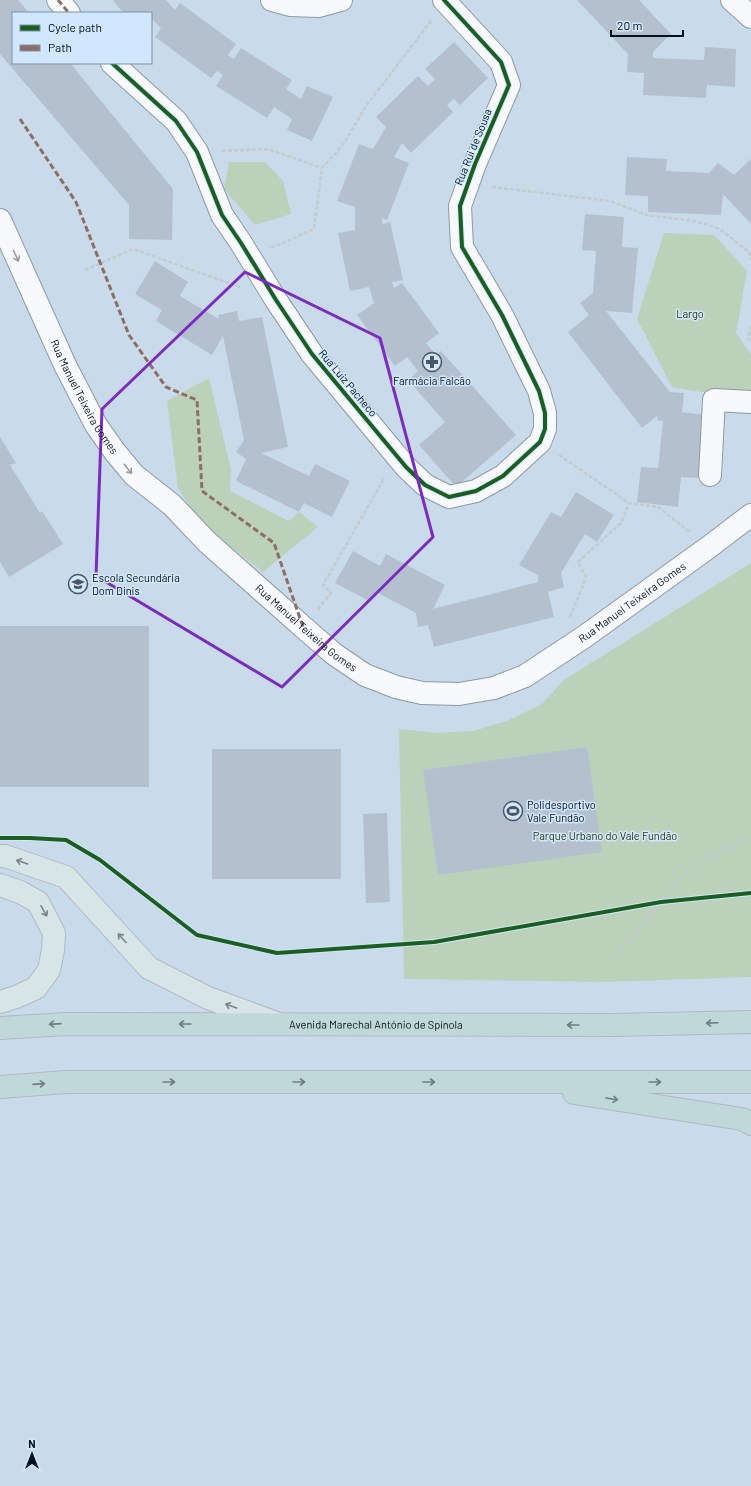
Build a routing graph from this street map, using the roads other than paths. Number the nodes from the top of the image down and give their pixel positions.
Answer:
1 (58, 0) edge
2 (272, 0) edge
3 (341, 0) edge
4 (732, 0) edge
5 (444, 1) edge
6 (68, 12) edge
7 (751, 17) edge
8 (113, 64) edge
9 (0, 220) edge
10 (751, 402) edge
11 (540, 442) joint
12 (710, 475) dead end
13 (751, 515) edge
14 (0, 856) edge
15 (0, 885) edge
16 (0, 1002) edge
17 (751, 1022) edge
18 (280, 1024) junction
19 (0, 1028) edge
20 (504, 1082) junction
21 (751, 1082) edge
22 (0, 1087) edge
23 (748, 1121) edge

1 - 6 street
2 - 3 street
4 - 7 street
5 - 11 street, Rua Rui de Sousa
8 - 11 street, Rua Luiz Pacheco
9 -> 13 street, Rua Manuel Teixeira Gomes
10 - 12 street
18 -> 14 main road
15 -> 16 main road
17 -> 18 highway, Avenida Marechal António de Spínola
18 -> 19 highway, Avenida Marechal António de Spínola
20 -> 21 highway
22 -> 20 highway
20 -> 23 highway

